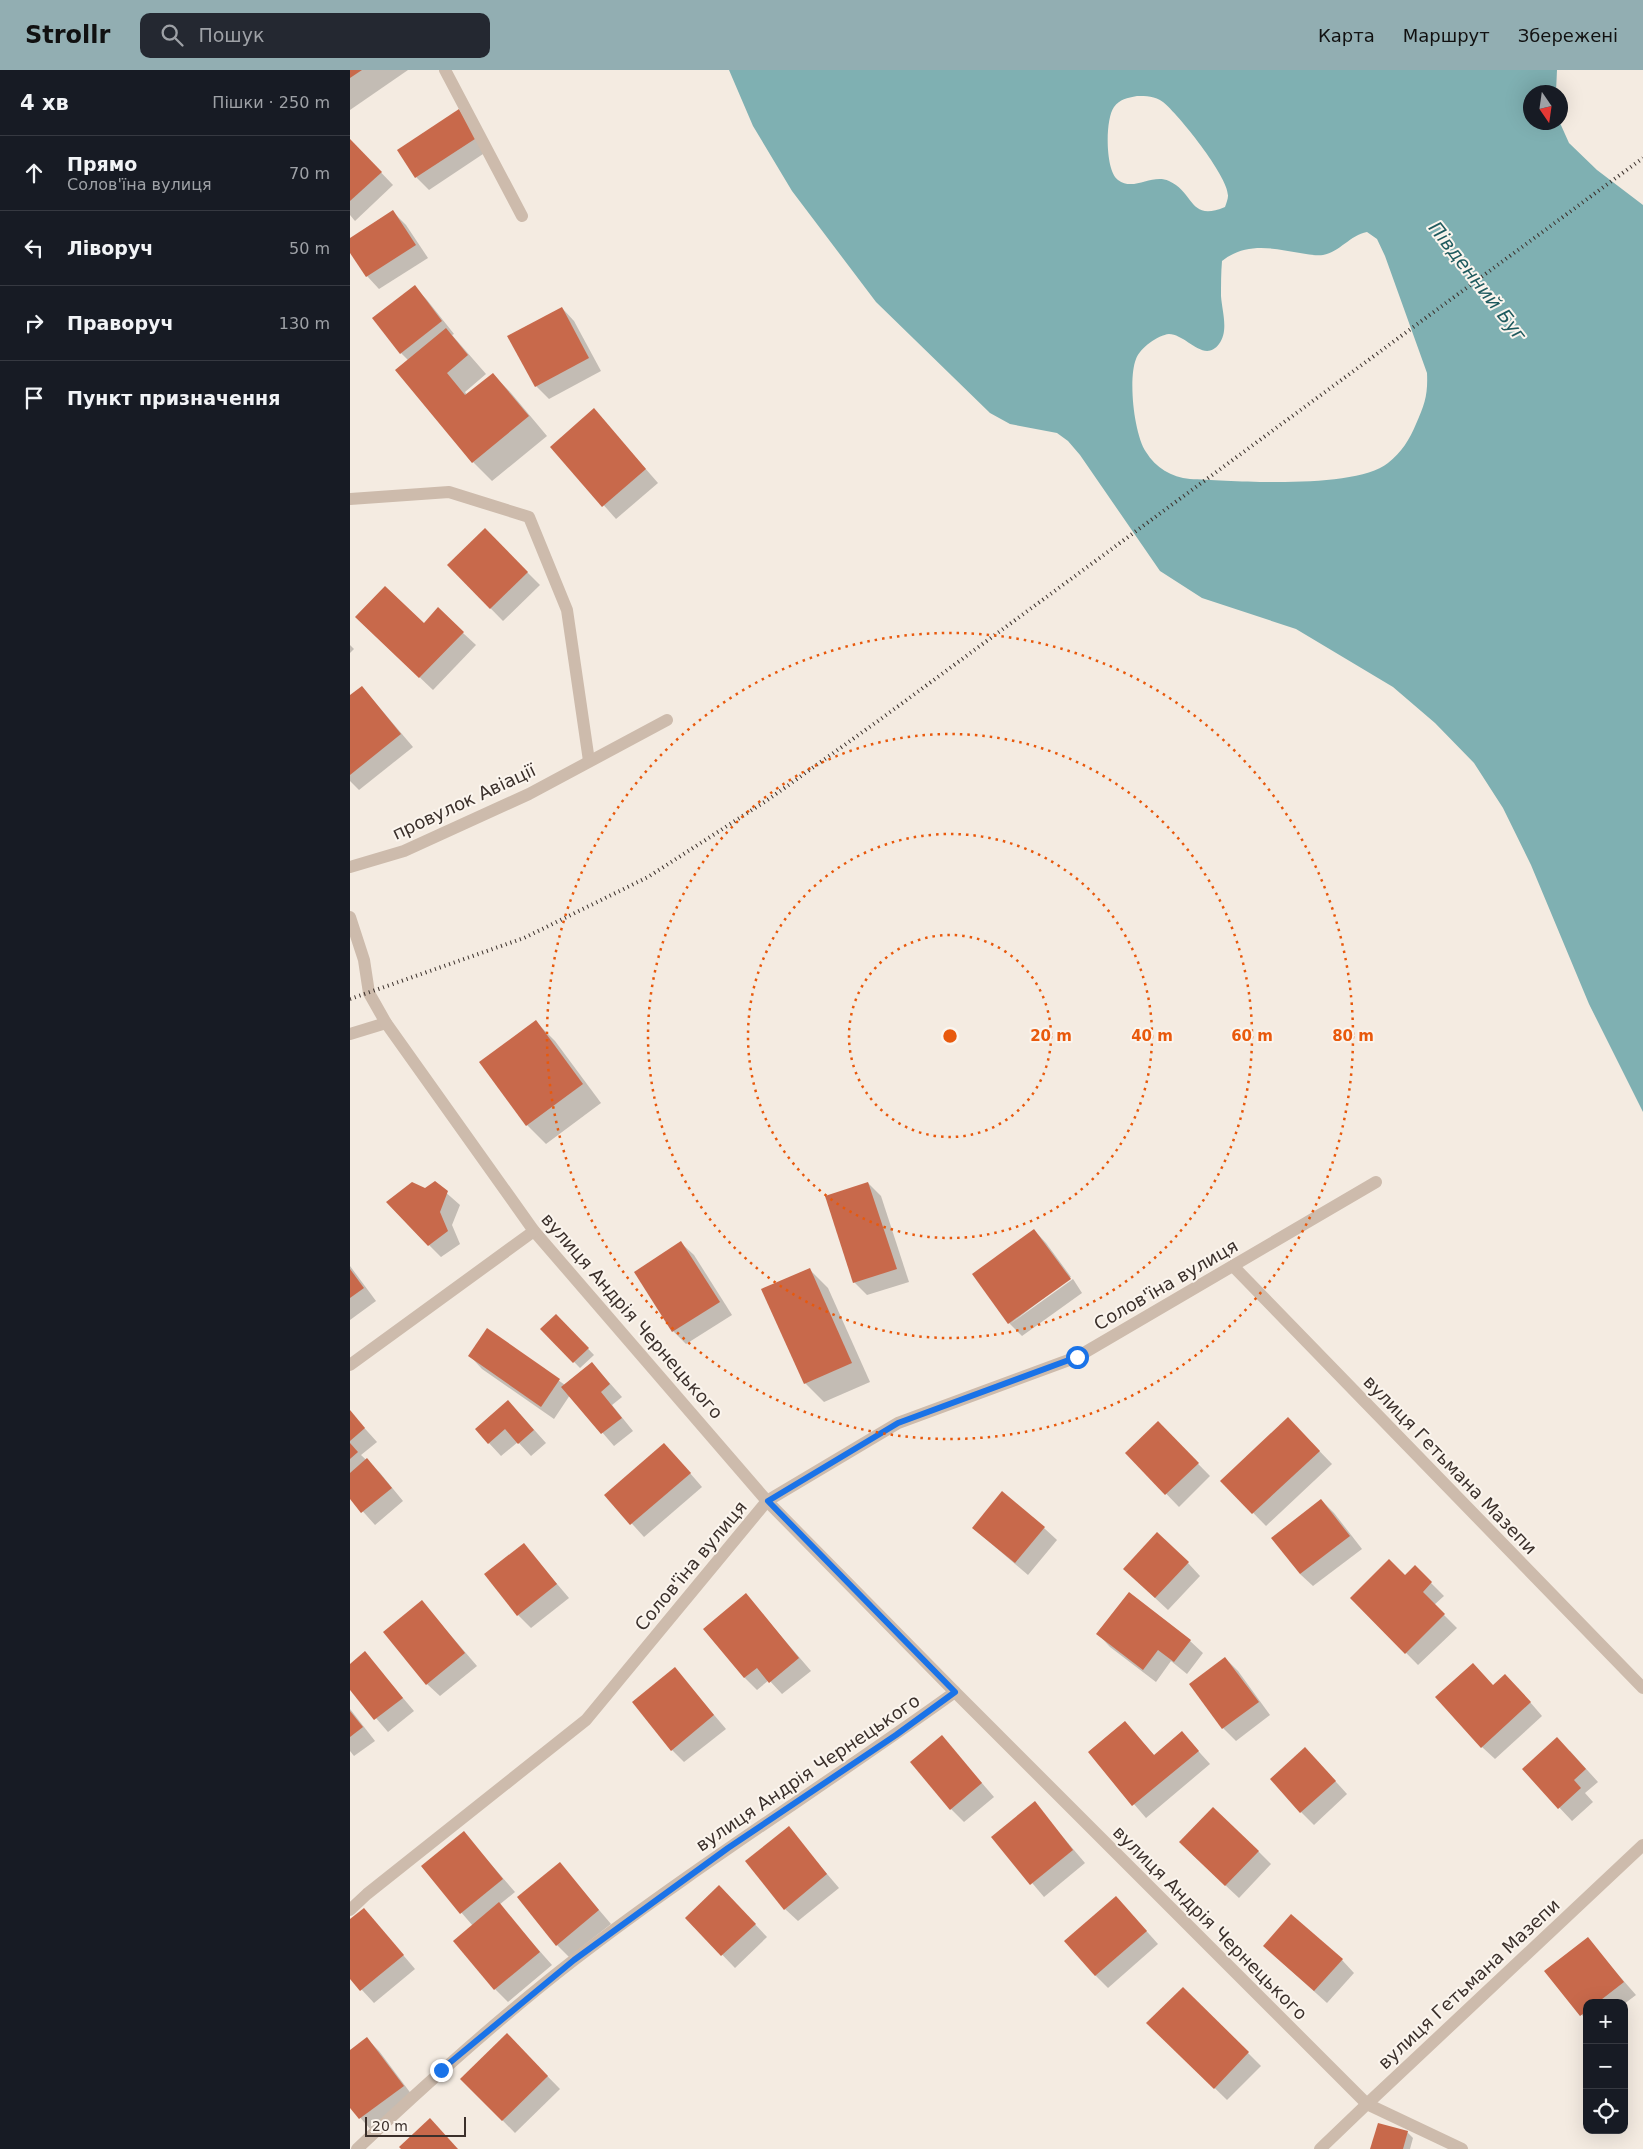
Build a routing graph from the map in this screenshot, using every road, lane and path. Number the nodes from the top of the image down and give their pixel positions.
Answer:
1 (445, 70) edge
2 (522, 216) dead end
3 (350, 499) edge
4 (667, 720) dead end
5 (589, 761) junction
6 (350, 867) edge
7 (350, 917) edge
8 (386, 1023) junction
9 (350, 1034) edge
10 (1376, 1182) dead end
11 (534, 1231) junction
12 (1233, 1266) junction
13 (350, 1364) edge
14 (768, 1501) junction
15 (1643, 1688) edge
16 (955, 1692) junction
17 (1643, 1845) edge
18 (350, 1910) edge
19 (1367, 2104) junction
20 (357, 2149) edge
21 (1320, 2149) edge
22 (1462, 2149) edge

1 - 2 street
3 - 5 street
4 - 5 street, провулок Авіації
5 - 6 street, провулок Авіації
7 - 8 street, вулиця Андрія Чернецького
8 - 9 street
8 - 11 street, вулиця Андрія Чернецького
10 - 12 street, Солов'їна вулиця
11 - 13 street
11 - 14 street, вулиця Андрія Чернецького
12 - 14 street, Солов'їна вулиця
12 - 15 street, вулиця Гетьмана Мазепи
14 - 16 street, вулиця Андрія Чернецького
14 - 18 street, Солов'їна вулиця
16 - 19 street, вулиця Андрія Чернецького
16 - 20 street, вулиця Андрія Чернецького
17 - 19 street, вулиця Гетьмана Мазепи
19 - 21 street, вулиця Гетьмана Мазепи
19 - 22 street, вулиця Андрія Чернецького

